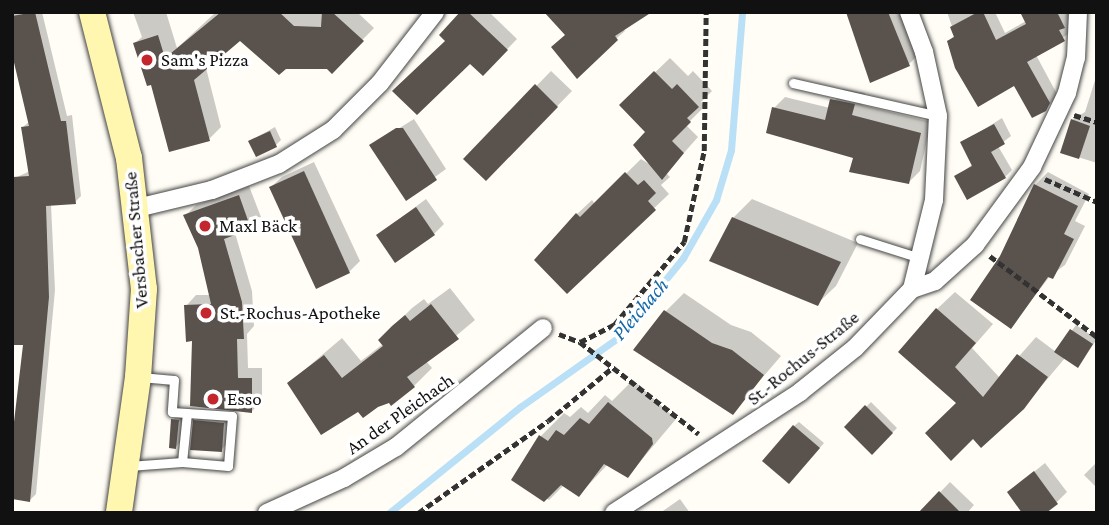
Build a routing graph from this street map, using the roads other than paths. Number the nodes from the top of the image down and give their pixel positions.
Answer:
1 (92, 12) edge
2 (435, 12) edge
3 (909, 12) edge
4 (1078, 12) edge
5 (793, 83) dead end
6 (938, 116) junction
7 (137, 208) junction
8 (860, 239) dead end
9 (920, 258) junction
10 (912, 289) junction
11 (543, 328) dead end
12 (138, 377) junction
13 (187, 413) junction
14 (182, 462) junction
15 (127, 466) junction
16 (120, 513) edge
17 (267, 513) edge
18 (614, 513) edge

1 - 7 main road, Versbacher Straße
2 - 7 street
3 - 6 street, St.-Rochus-Straße
4 - 10 street
5 - 6 lane
6 - 9 street, St.-Rochus-Straße
7 - 12 main road, Versbacher Straße
8 - 9 lane
9 - 10 street, St.-Rochus-Straße
10 - 18 street, St.-Rochus-Straße
11 - 17 street, An der Pleichach
12 - 13 lane
12 - 15 main road, Versbacher Straße
13 - 14 lane
13 - 14 lane
14 - 15 lane
15 - 16 main road, Versbacher Straße

